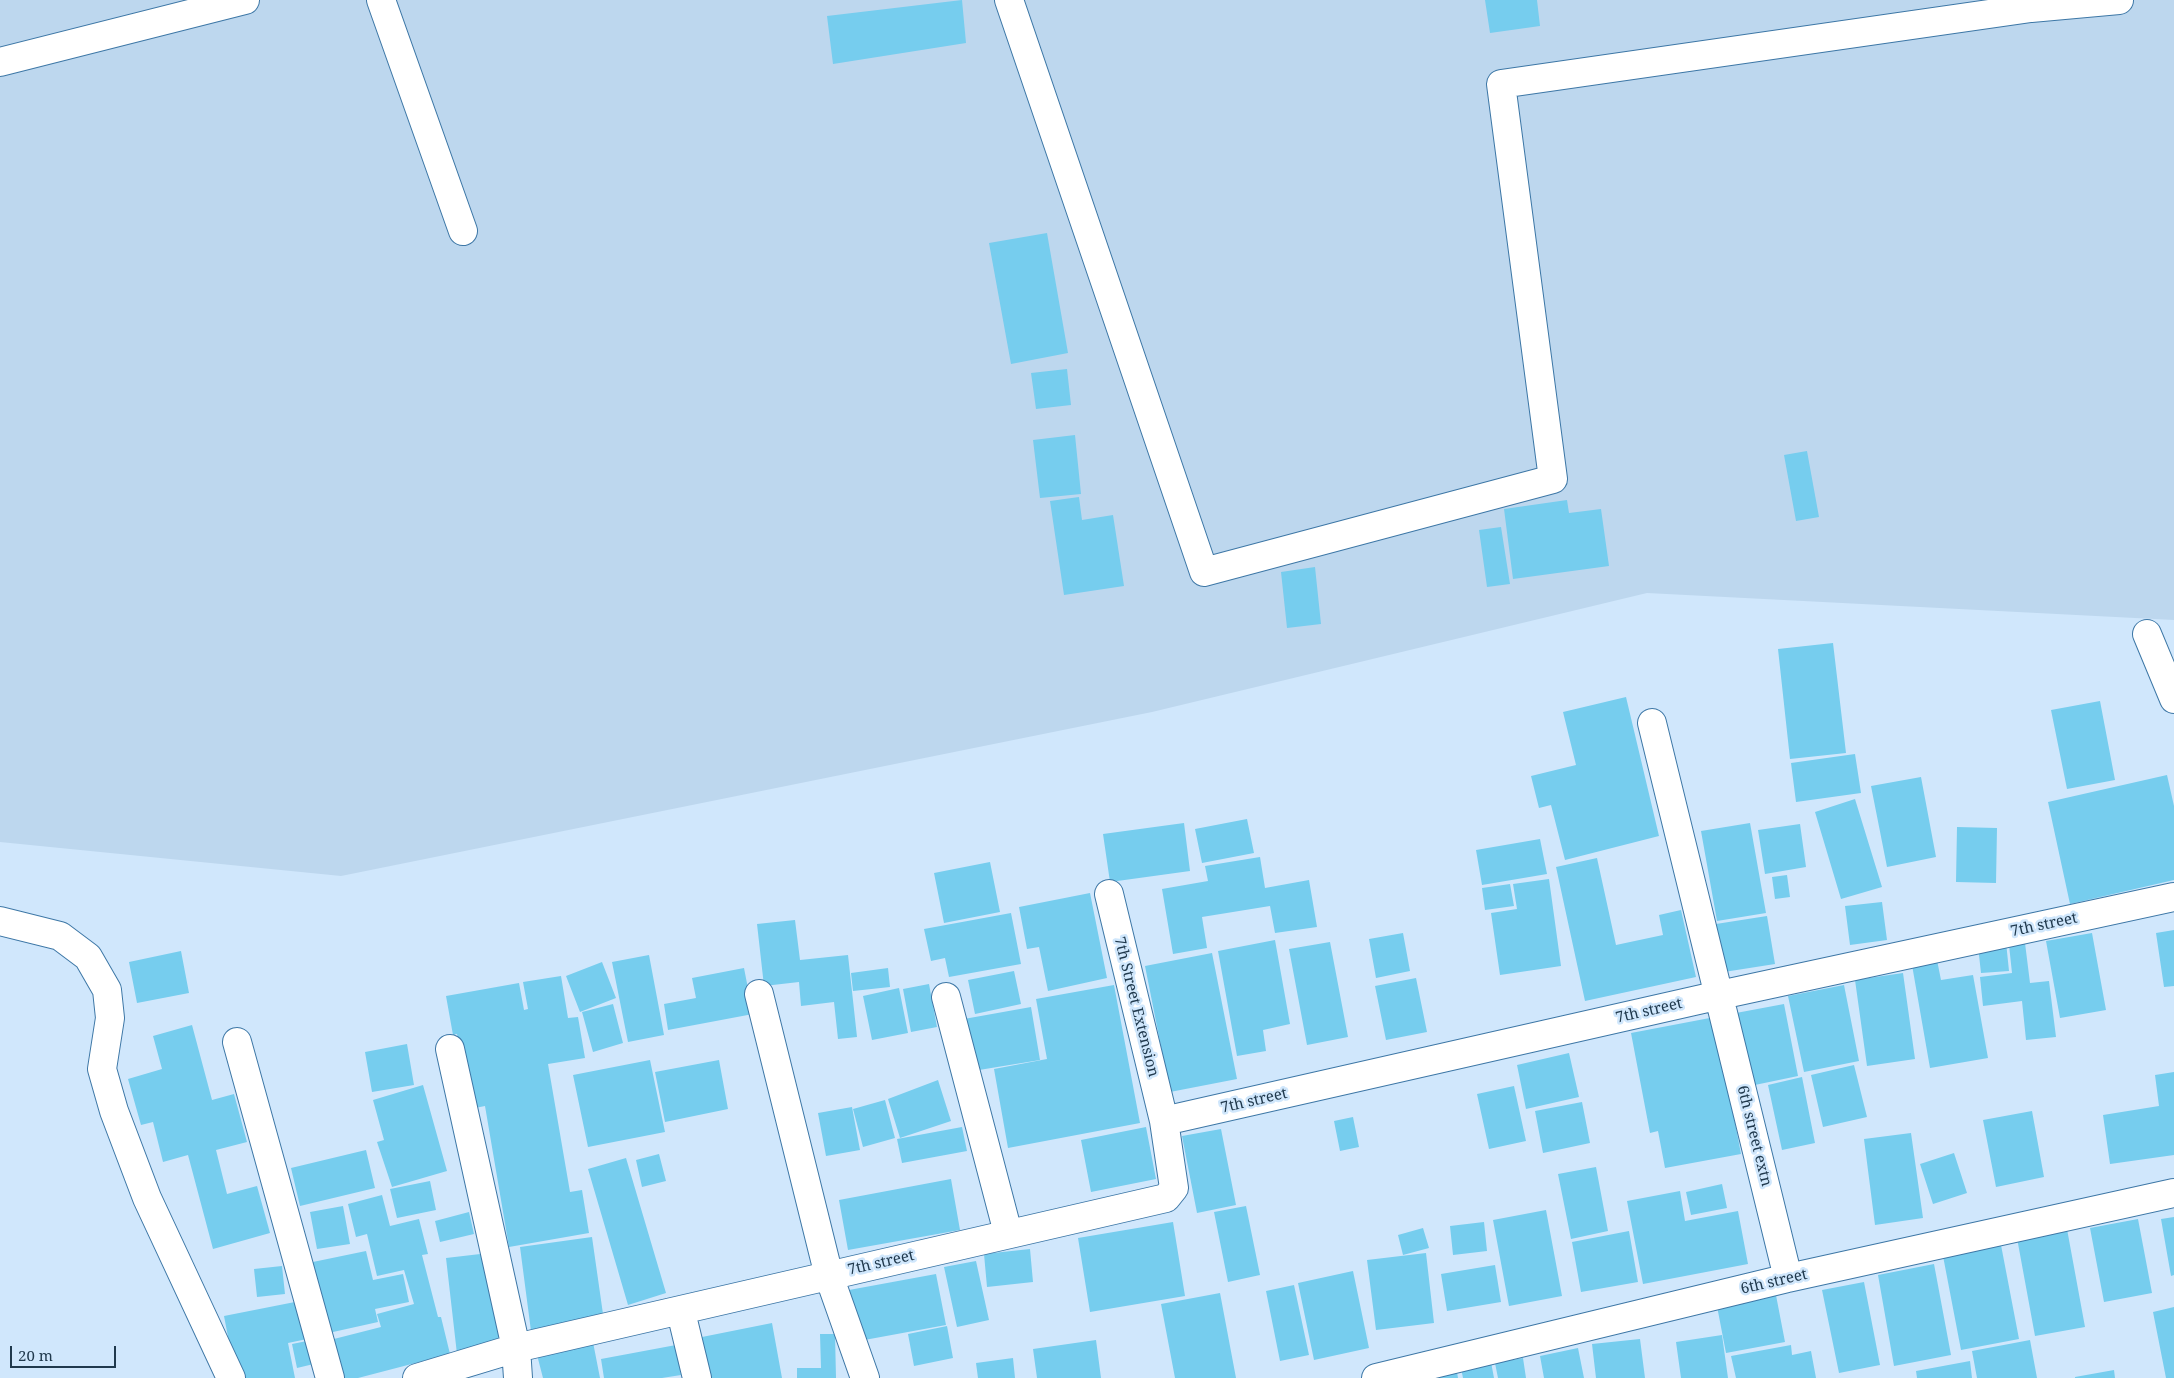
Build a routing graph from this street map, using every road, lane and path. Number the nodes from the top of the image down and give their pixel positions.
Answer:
1 (245, 0) edge
2 (380, 0) edge
3 (1009, 0) edge
4 (2118, 0) edge
5 (2030, 4) edge
6 (0, 62) edge
7 (463, 231) dead end
8 (2147, 634) dead end
9 (2174, 698) edge
10 (1652, 722) dead end
11 (1109, 894) dead end
12 (2174, 897) edge
13 (0, 921) edge
14 (759, 994) dead end
15 (1720, 995) junction
16 (946, 997) dead end
17 (237, 1042) dead end
18 (450, 1049) dead end
19 (1164, 1121) junction
20 (2174, 1194) edge
21 (1008, 1233) junction
22 (829, 1276) junction
23 (1788, 1278) junction
24 (681, 1312) junction
25 (516, 1348) junction
26 (231, 1378) edge
27 (330, 1378) edge
28 (417, 1378) edge
29 (518, 1378) edge
30 (697, 1378) edge
31 (865, 1378) edge
32 (1376, 1378) edge

1 - 6 street
2 - 7 street
3 - 5 street
4 - 5 street
8 - 9 street
10 - 15 street, 6th street extn
11 - 19 street, 7th Street Extension
12 - 15 street, 7th street
13 - 26 street
14 - 22 street
15 - 19 street, 7th street
15 - 23 street, 6th street extn
16 - 21 street
17 - 27 street
18 - 25 street
19 - 21 street, 7th street
20 - 23 street, 6th street
21 - 22 street, 7th street
22 - 24 street, 7th street
22 - 31 street
23 - 32 street, 6th street
24 - 25 street, 7th street
24 - 30 street
25 - 28 street, 7th street
25 - 29 street

